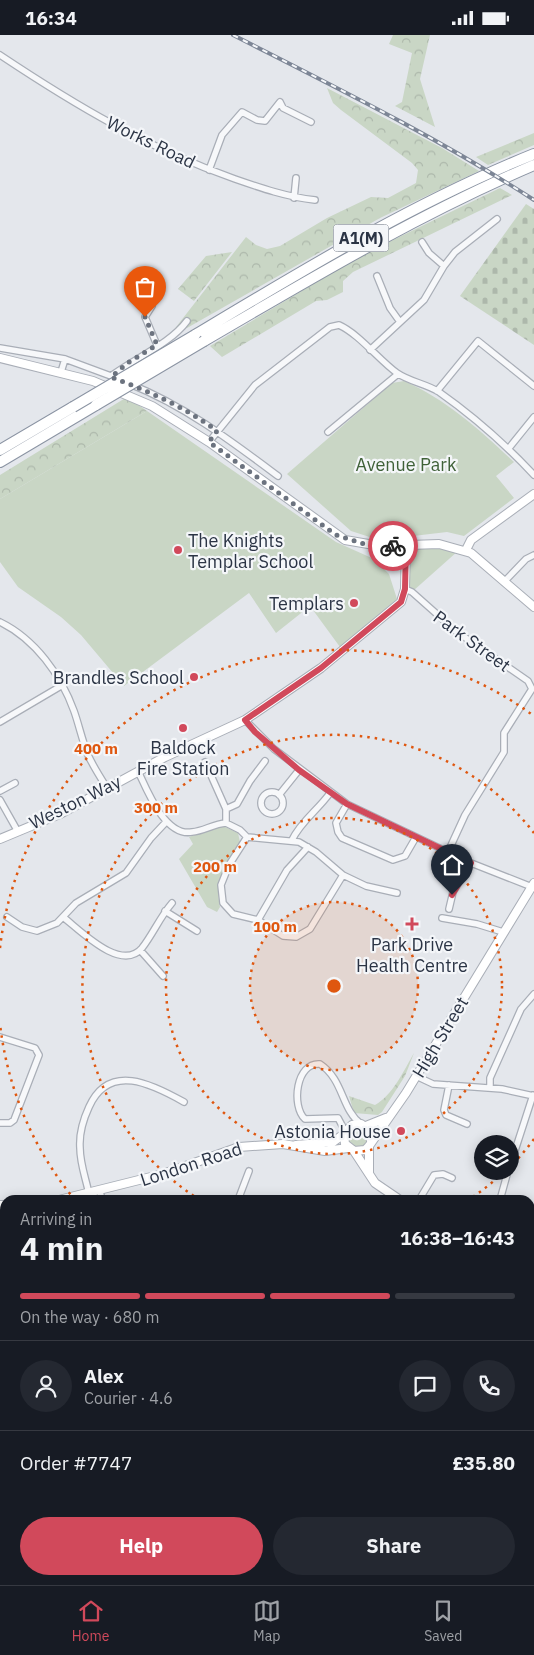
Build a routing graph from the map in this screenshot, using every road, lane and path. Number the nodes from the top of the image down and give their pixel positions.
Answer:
1 (0, 55) edge
2 (311, 121) dead end
3 (534, 154) edge
4 (534, 165) edge
5 (209, 170) junction
6 (296, 178) dead end
7 (294, 198) junction
8 (315, 200) dead end
9 (497, 219) dead end
10 (422, 242) dead end
11 (444, 266) junction
12 (377, 276) dead end
13 (152, 306) dead end
14 (187, 321) dead end
15 (400, 322) junction
16 (200, 338) junction
17 (157, 345) junction
18 (0, 348) edge
19 (370, 350) junction
20 (0, 358) edge
21 (65, 359) junction
22 (61, 372) junction
23 (398, 374) junction
24 (111, 377) junction
25 (534, 386) edge
26 (437, 391) junction
27 (534, 417) edge
28 (217, 431) junction
29 (328, 432) dead end
30 (209, 442) junction
31 (509, 448) junction
32 (0, 450) edge
33 (0, 462) edge
34 (534, 475) edge
35 (278, 477) dead end
36 (534, 494) edge
37 (406, 545) junction
38 (466, 550) junction
39 (534, 555) edge
40 (504, 582) junction
41 (405, 589) junction
42 (534, 607) edge
43 (0, 622) edge
44 (62, 685) junction
45 (533, 689) edge
46 (245, 720) junction
47 (0, 721) edge
48 (265, 761) dead end
49 (205, 762) dead end
50 (299, 770) junction
51 (138, 771) junction
52 (15, 783) dead end
53 (107, 788) junction
54 (0, 791) edge
55 (330, 793) junction
56 (279, 795) dead end
57 (0, 800) edge
58 (347, 804) junction
59 (226, 809) junction
60 (166, 822) junction
61 (226, 823) junction
62 (17, 830) junction
63 (247, 837) junction
64 (416, 837) junction
65 (0, 839) edge
66 (292, 840) junction
67 (308, 847) junction
68 (448, 853) junction
69 (471, 863) junction
70 (343, 875) junction
71 (533, 885) edge
72 (397, 893) dead end
73 (172, 903) dead end
74 (449, 909) dead end
75 (165, 911) junction
76 (7, 917) dead end
77 (63, 917) junction
78 (442, 918) dead end
79 (258, 920) junction
80 (197, 931) dead end
81 (503, 933) junction
82 (140, 950) junction
83 (163, 976) dead end
84 (534, 994) edge
85 (0, 1037) edge
86 (416, 1076) junction
87 (449, 1085) junction
88 (490, 1088) junction
89 (534, 1096) edge
90 (184, 1102) dead end
91 (392, 1114) junction
92 (0, 1123) edge
93 (467, 1124) dead end
94 (363, 1125) junction
95 (345, 1133) junction
96 (519, 1140) edge
97 (370, 1143) junction
98 (294, 1145) junction
99 (351, 1150) junction
100 (249, 1171) dead end
101 (369, 1173) junction
102 (452, 1177) dead end
103 (506, 1180) edge
104 (100, 1191) junction
105 (89, 1194) junction
106 (84, 1195) edge
107 (101, 1195) edge
108 (240, 1195) edge
109 (393, 1195) edge
110 (422, 1195) edge
111 (501, 1195) edge

1 - 5 street, Works Road
2 - 5 street
3 - 16 highway, A1(M)
4 - 16 highway, A1(M)
5 - 7 street, Works Road
6 - 7 street
7 - 8 street, Works Road
9 - 11 street
10 - 11 street
11 - 15 street
12 - 15 street
13 - 17 street
14 - 17 street
15 - 19 street
16 - 32 highway, A1(M), bridge
16 - 33 highway, A1(M), bridge
17 - 24 street
18 - 21 street
19 - 23 street
19 - 28 street
20 - 22 main road
21 - 22 street
21 - 24 street
22 - 30 main road
23 - 26 street
23 - 29 street
24 - 28 street
25 - 26 street
26 - 31 street
27 - 31 street
28 - 30 street
28 - 35 street
30 - 37 main road
31 - 34 street
36 - 38 main road
37 - 38 main road
37 - 41 main road
38 - 40 main road
39 - 40 street
40 - 42 main road
41 - 45 street, Park Street
41 - 46 main road, Weston Way
43 - 44 street
44 - 47 street
44 - 53 street
45 - 68 street, Park Street
46 - 50 street
46 - 51 main road, Weston Way
48 - 59 street
49 - 59 street
50 - 55 street
50 - 56 street
51 - 53 main road, Weston Way
51 - 60 street
52 - 54 street
53 - 62 main road, Weston Way
55 - 58 street
55 - 66 street
57 - 62 street
58 - 64 street
58 - 64 street
59 - 61 street
60 - 61 street
60 - 77 street
61 - 63 street
62 - 65 main road, Weston Way
63 - 66 street
63 - 79 street
64 - 68 street
66 - 67 street
67 - 70 street
67 - 79 street
68 - 69 street
69 - 71 street
69 - 74 street
70 - 72 street
70 - 79 street
71 - 81 main road, High Street
73 - 75 street
75 - 80 street
75 - 82 street
76 - 77 street
77 - 82 street
78 - 81 street
81 - 86 main road, High Street
82 - 83 street
84 - 88 street
85 - 92 street
86 - 87 street
86 - 91 main road, High Street
87 - 88 street
87 - 93 street
88 - 89 street
89 - 96 street
90 - 105 street
91 - 94 main road
91 - 97 main road, High Street
94 - 95 main road
94 - 95 street
94 - 97 main road
95 - 98 main road, London Road
95 - 99 main road
97 - 99 main road
97 - 101 main road
98 - 99 main road, London Road
98 - 104 main road, London Road
99 - 101 main road
100 - 108 street
101 - 109 main road
102 - 110 street
103 - 111 street
104 - 105 main road, London Road
104 - 107 street
105 - 106 main road, London Road

